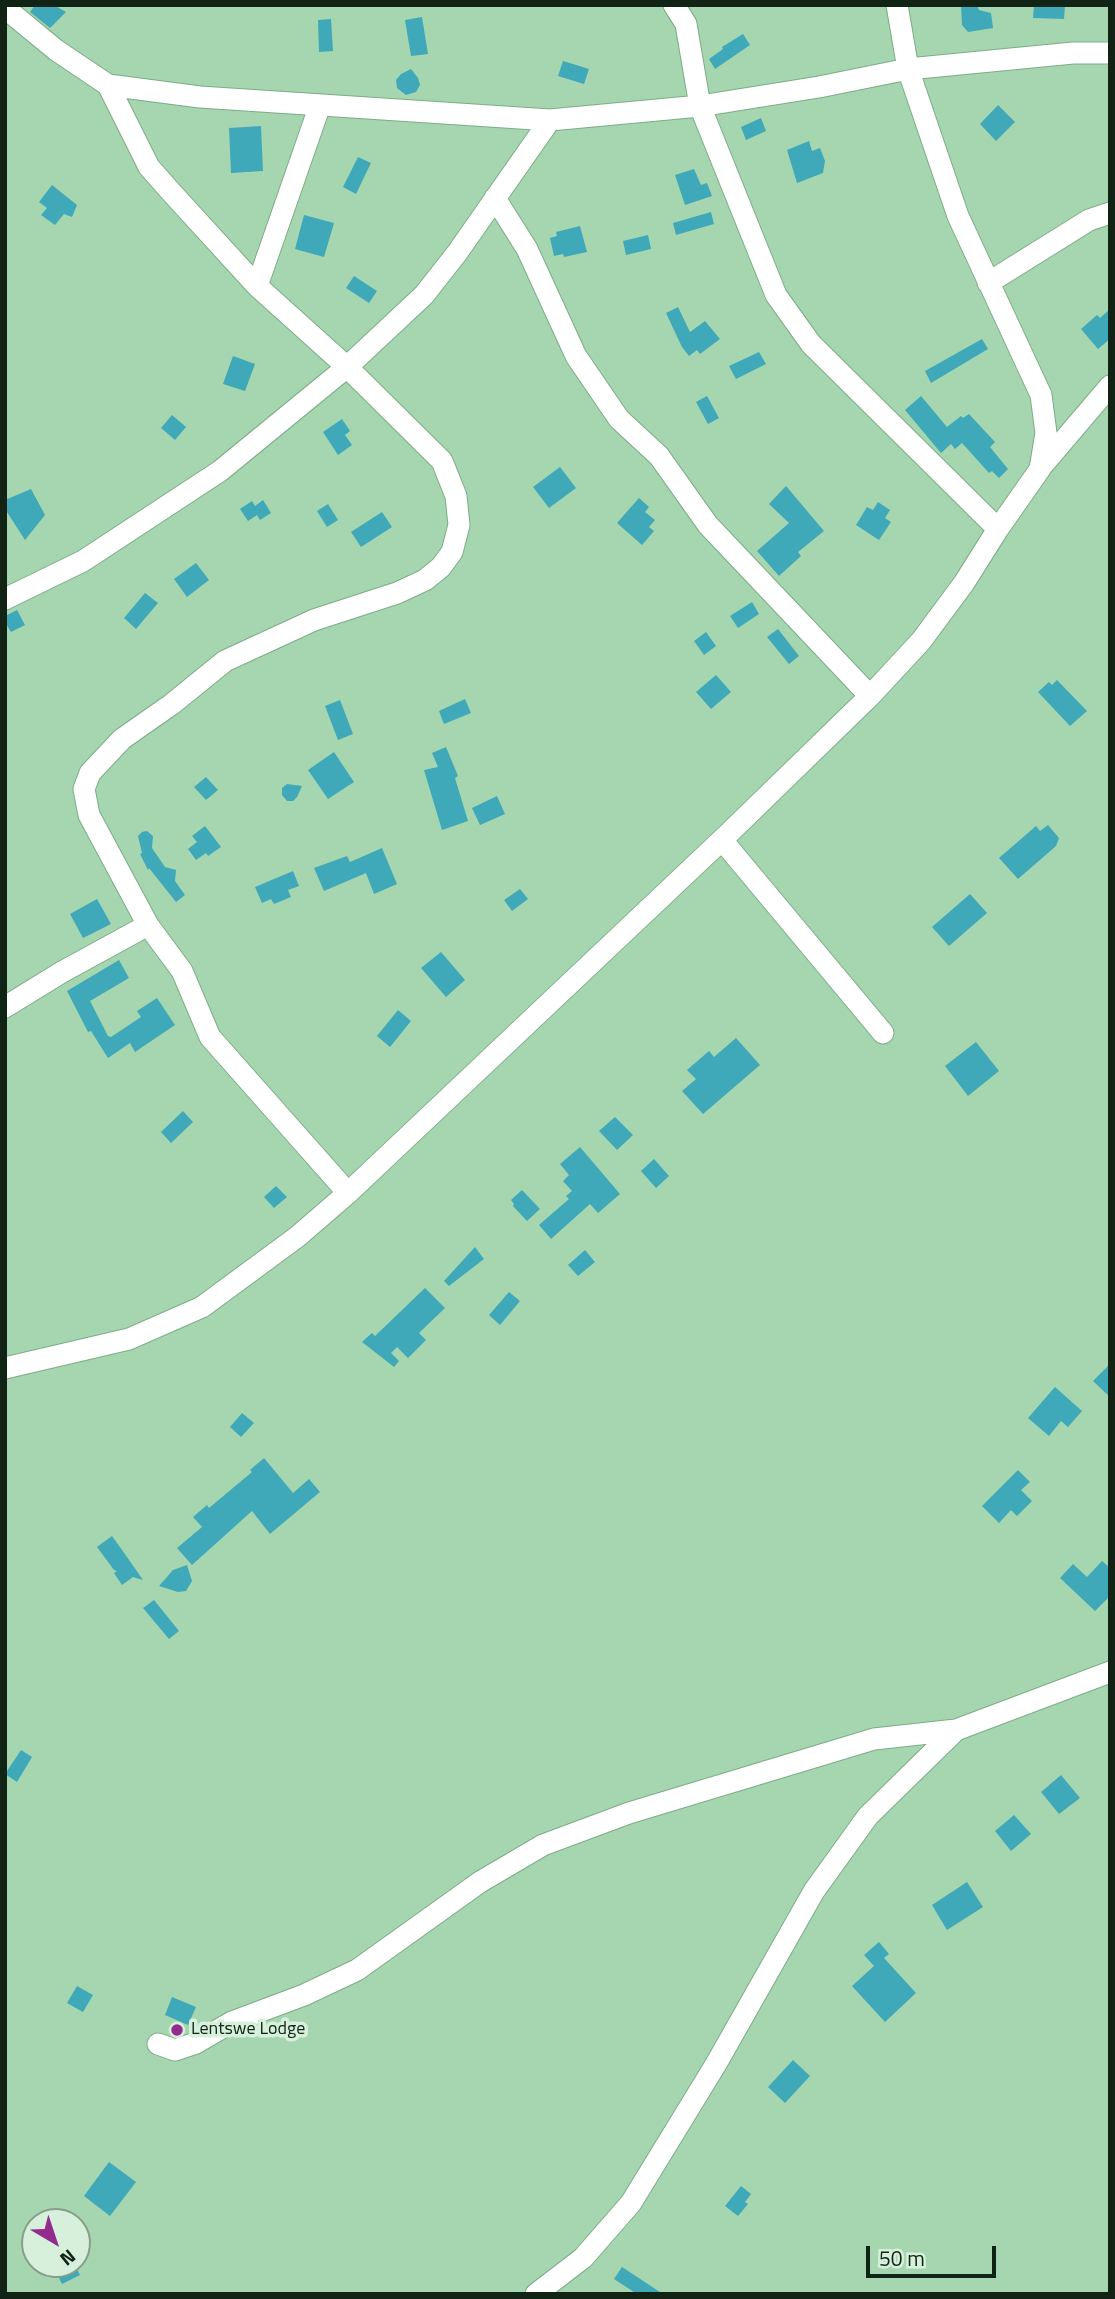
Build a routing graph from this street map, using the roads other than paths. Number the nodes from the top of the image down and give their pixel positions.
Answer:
1 (674, 5) edge
2 (897, 5) edge
3 (5, 8) edge
4 (1110, 53) edge
5 (908, 69) junction
6 (108, 85) junction
7 (320, 105) junction
8 (700, 106) junction
9 (550, 120) junction
10 (495, 198) junction
11 (1110, 213) edge
12 (988, 283) junction
13 (257, 286) junction
14 (346, 367) junction
15 (1110, 386) edge
16 (1040, 469) junction
17 (998, 528) junction
18 (5, 599) edge
19 (870, 696) junction
20 (722, 840) junction
21 (149, 925) junction
22 (5, 1007) edge
23 (883, 1033) dead end
24 (348, 1193) junction
25 (5, 1368) edge
26 (1110, 1672) edge
27 (956, 1730) junction
28 (158, 2045) dead end
29 (536, 2294) edge

1 - 8 street
2 - 5 street
3 - 6 street
4 - 5 street
5 - 8 street
5 - 12 street
6 - 7 street
6 - 13 street
7 - 9 street
7 - 13 street
8 - 9 street
8 - 17 street
9 - 10 street
10 - 14 street
10 - 19 street
11 - 12 street
12 - 16 street
13 - 14 street
14 - 18 street
14 - 21 street
15 - 16 street
16 - 17 street
17 - 19 street
19 - 20 street
20 - 23 street
20 - 24 street
21 - 22 street
21 - 24 street
24 - 25 street
26 - 27 street
27 - 28 street
27 - 29 street

